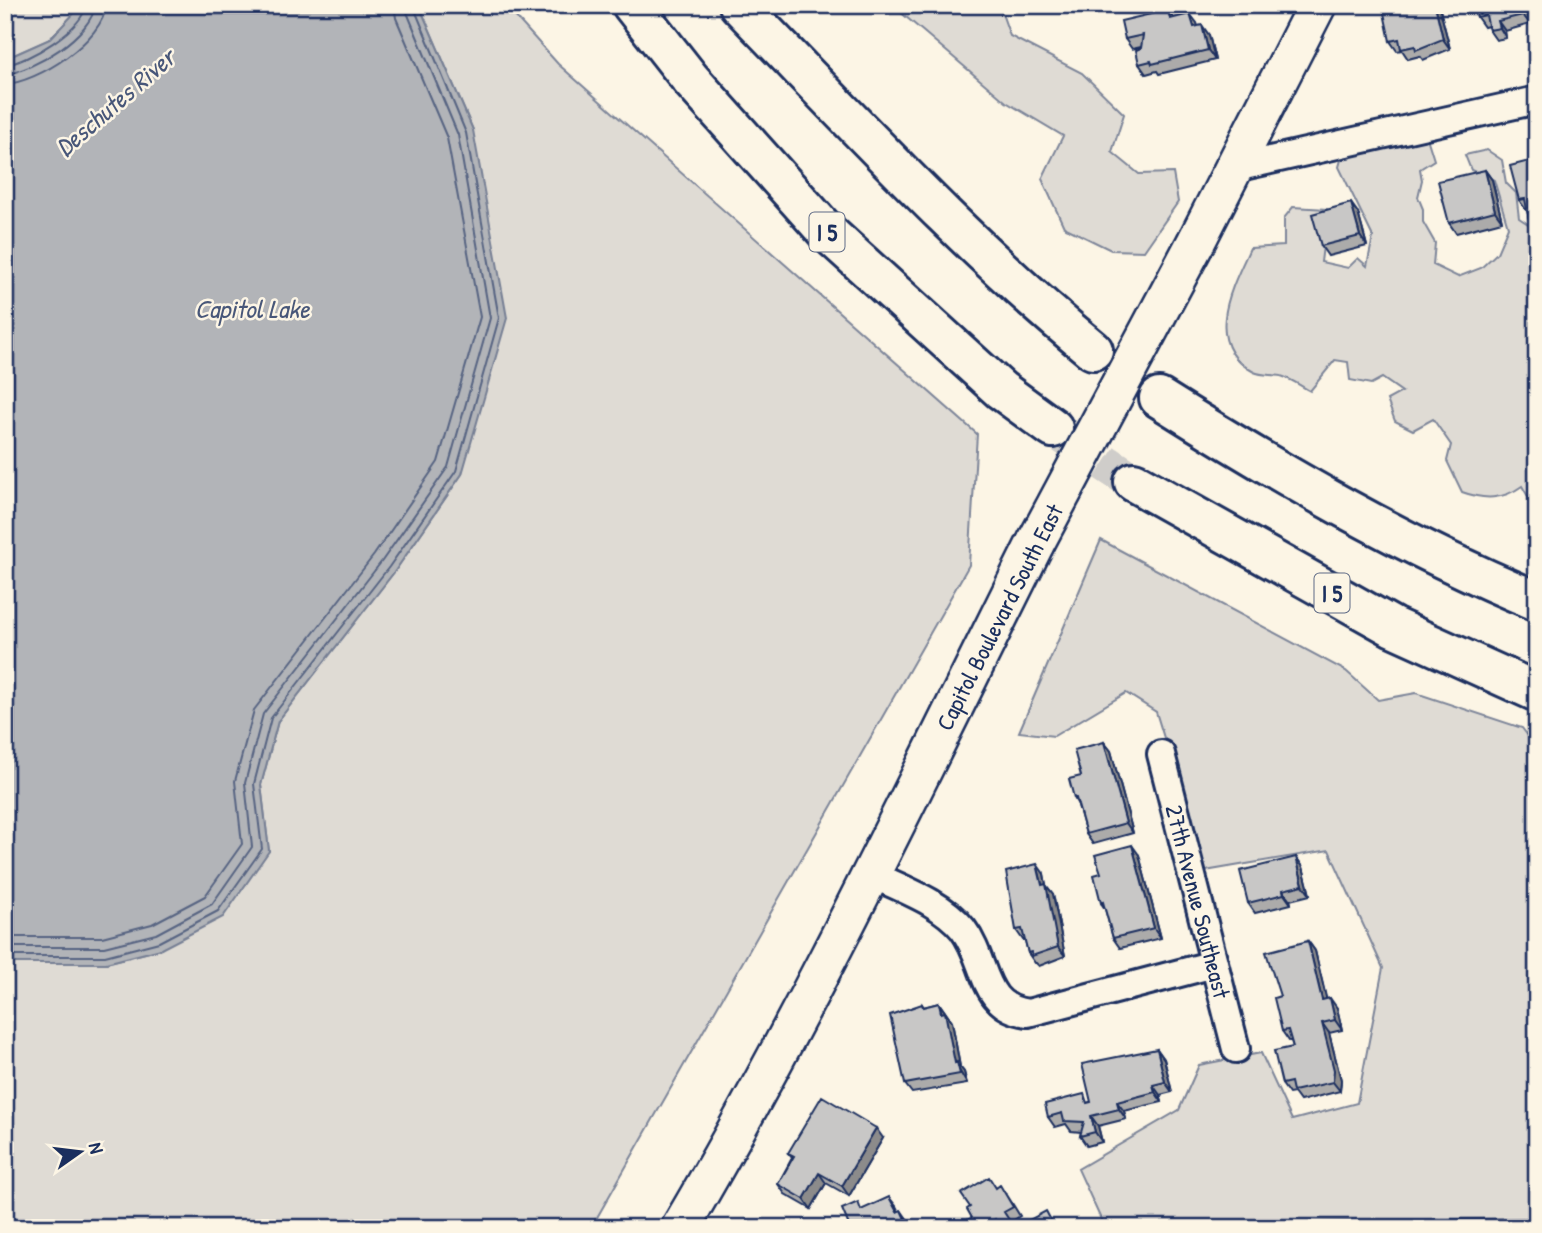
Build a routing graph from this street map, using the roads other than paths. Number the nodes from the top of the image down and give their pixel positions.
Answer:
1 (632, 5) edge
2 (739, 5) edge
3 (1317, 5) edge
4 (1537, 100) edge
5 (1235, 168) junction
6 (1093, 350) dead end
7 (1158, 398) dead end
8 (1053, 428) tunnel mouth
9 (1134, 482) tunnel mouth
10 (1537, 601) edge
11 (1537, 692) edge
12 (1161, 754) dead end
13 (871, 874) junction
14 (1214, 964) junction
15 (1236, 1049) dead end
16 (680, 1228) edge

1 - 8 highway, I 5
2 - 6 highway
3 - 5 main road, Capitol Boulevard South East
4 - 5 street
5 - 13 main road, Capitol Boulevard South East, bridge
7 - 10 highway
9 - 11 highway, I 5
12 - 14 street, 27th Avenue Southeast
13 - 14 street
13 - 16 main road, Capitol Boulevard South East
14 - 15 street, 27th Avenue Southeast

